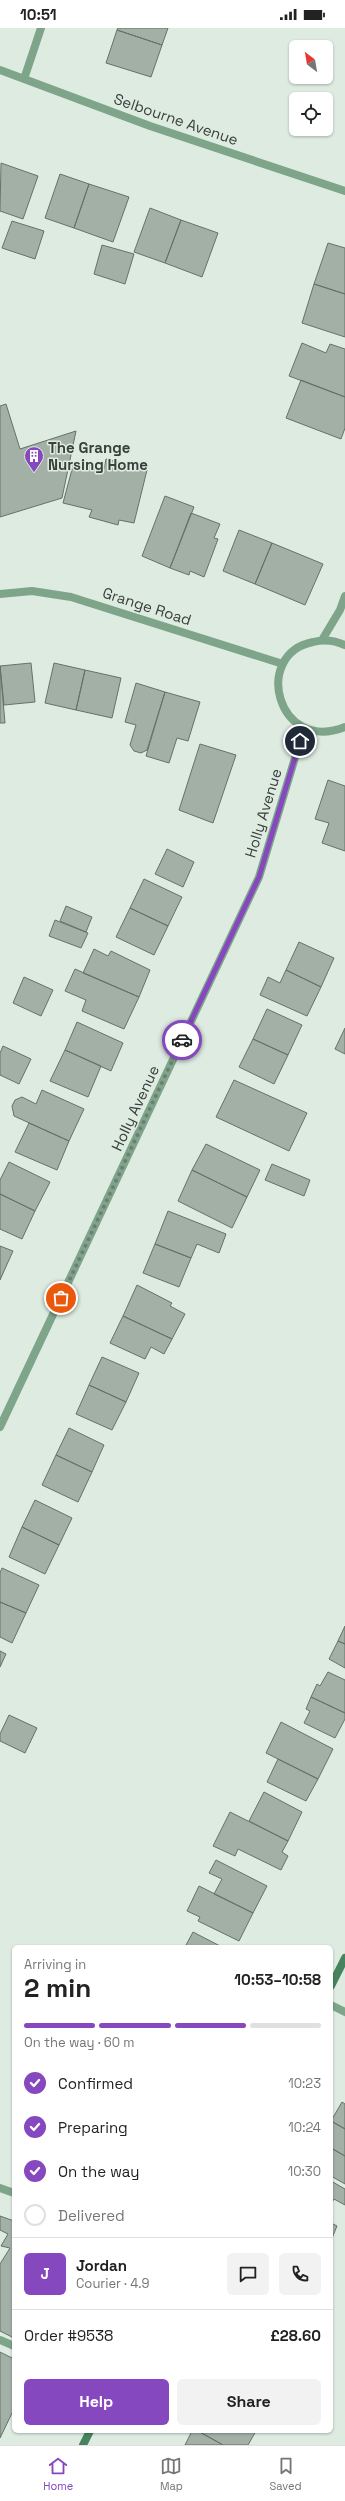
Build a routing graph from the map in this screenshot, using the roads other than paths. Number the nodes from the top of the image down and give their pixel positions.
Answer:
1 (41, 28) edge
2 (0, 70) edge
3 (24, 79) junction
4 (345, 191) edge
5 (0, 594) edge
6 (345, 596) edge
7 (322, 640) junction
8 (345, 645) edge
9 (283, 664) junction
10 (345, 727) edge
11 (304, 728) junction
12 (0, 1427) edge
13 (345, 1958) edge
14 (333, 1982) edge
15 (333, 2006) edge
16 (345, 2012) edge
17 (0, 2188) edge
18 (12, 2192) edge
19 (0, 2340) edge
20 (12, 2345) edge
21 (89, 2433) edge
22 (83, 2445) edge

1 - 3 street
2 - 3 street, Selbourne Avenue
3 - 4 street, Selbourne Avenue
5 - 9 street, Grange Road
6 - 7 street
7 - 8 street
7 - 9 street
9 - 11 street
10 - 11 street
11 - 12 street, Holly Avenue
13 - 14 main road
15 - 16 street
17 - 18 street
19 - 20 street
21 - 22 main road

